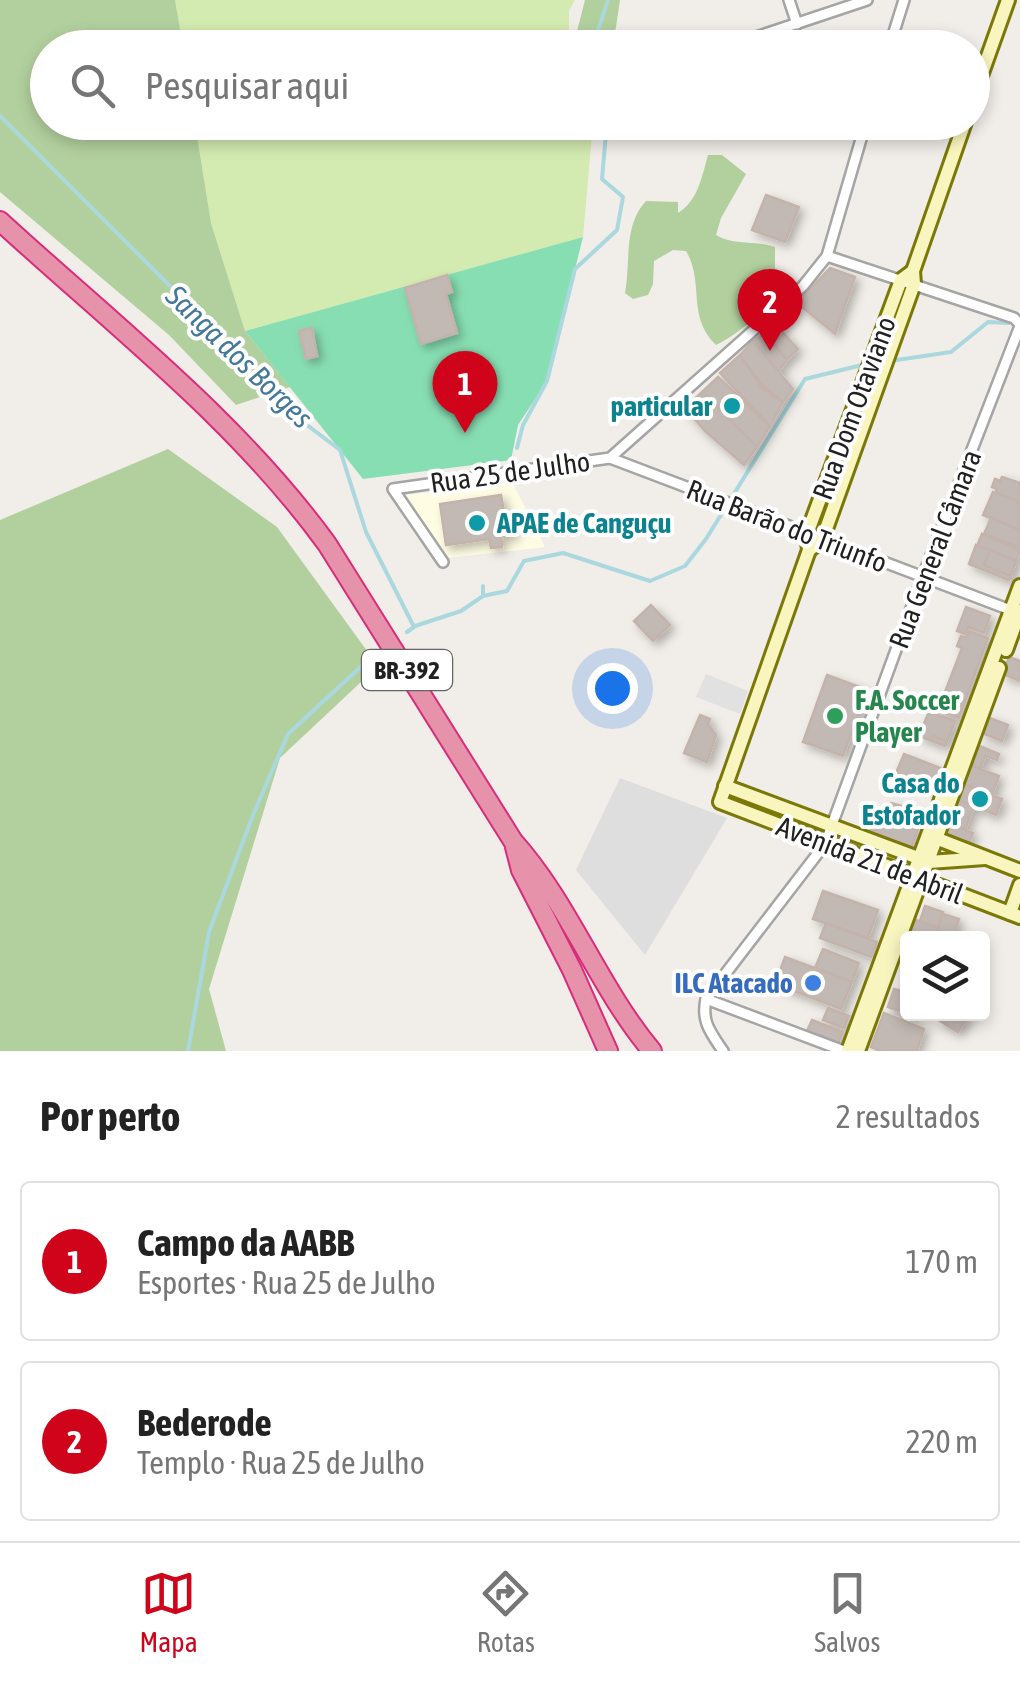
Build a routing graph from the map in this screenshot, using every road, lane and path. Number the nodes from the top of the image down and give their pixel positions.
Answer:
1 (789, 0) edge
2 (867, 0) edge
3 (904, 0) edge
4 (1008, 0) edge
5 (798, 24) junction
6 (779, 30) edge
7 (895, 30) edge
8 (990, 50) edge
9 (861, 140) edge
10 (959, 140) edge
11 (0, 221) edge
12 (827, 256) junction
13 (909, 278) junction
14 (1018, 322) edge
15 (855, 425) junction
16 (610, 458) junction
17 (406, 472) dead end
18 (411, 485) junction
19 (807, 534) junction
20 (822, 540) junction
21 (809, 550) junction
22 (443, 562) dead end
23 (923, 576) junction
24 (1020, 586) edge
25 (1018, 612) edge
26 (725, 786) junction
27 (720, 802) joint
28 (833, 826) junction
29 (938, 839) junction
30 (513, 841) junction
31 (825, 844) junction
32 (985, 858) junction
33 (924, 860) junction
34 (1020, 871) edge
35 (918, 879) junction
36 (1020, 885) edge
37 (1015, 915) edge
38 (706, 999) junction
39 (608, 1051) edge
40 (652, 1051) edge
41 (723, 1051) edge
42 (846, 1051) edge
43 (858, 1051) edge

1 - 5 street
2 - 5 street
3 - 7 street
4 - 8 street
5 - 6 street
9 - 12 street, Rua 25 de Julho
10 - 13 street, Rua Dom Otaviano
11 - 30 highway, BR-392
12 - 13 street
12 - 16 street, Rua 25 de Julho
13 - 14 street
13 - 15 street, Rua Dom Otaviano
14 - 23 street, Rua General Câmara
15 - 19 street, Rua Dom Otaviano
15 - 20 street, Rua Dom Otaviano
16 - 18 street, Rua 25 de Julho
16 - 19 street, Rua Barão do Triunfo
17 - 18 street
18 - 22 street, Rua 25 de Julho
19 - 20 street, Rua Barão do Triunfo
19 - 21 street, Rua Dom Otaviano
20 - 21 street, Rua Dom Otaviano
20 - 23 street, Rua Barão do Triunfo
21 - 26 street, Rua Dom Otaviano
23 - 25 street, Rua Barão do Triunfo
23 - 28 street, Rua General Câmara
24 - 25 street
25 - 29 street
25 - 33 street
26 - 27 street, Rua Dom Otaviano
26 - 28 street, Avenida 21 de Abril
27 - 31 street, Avenida 21 de Abril
28 - 31 street, Rua General Câmara
28 - 33 street, Avenida 21 de Abril
29 - 32 street, Avenida 21 de Abril
29 - 33 street
30 - 39 highway, BR-392
30 - 40 highway, BR-392
31 - 35 street, Avenida 21 de Abril
31 - 38 street, Rua General Câmara
32 - 33 street, Avenida 21 de Abril
32 - 34 street, Avenida 21 de Abril
33 - 35 street
35 - 37 street, Avenida 21 de Abril
35 - 42 street
35 - 43 street
36 - 37 street
38 - 41 street
38 - 42 street

